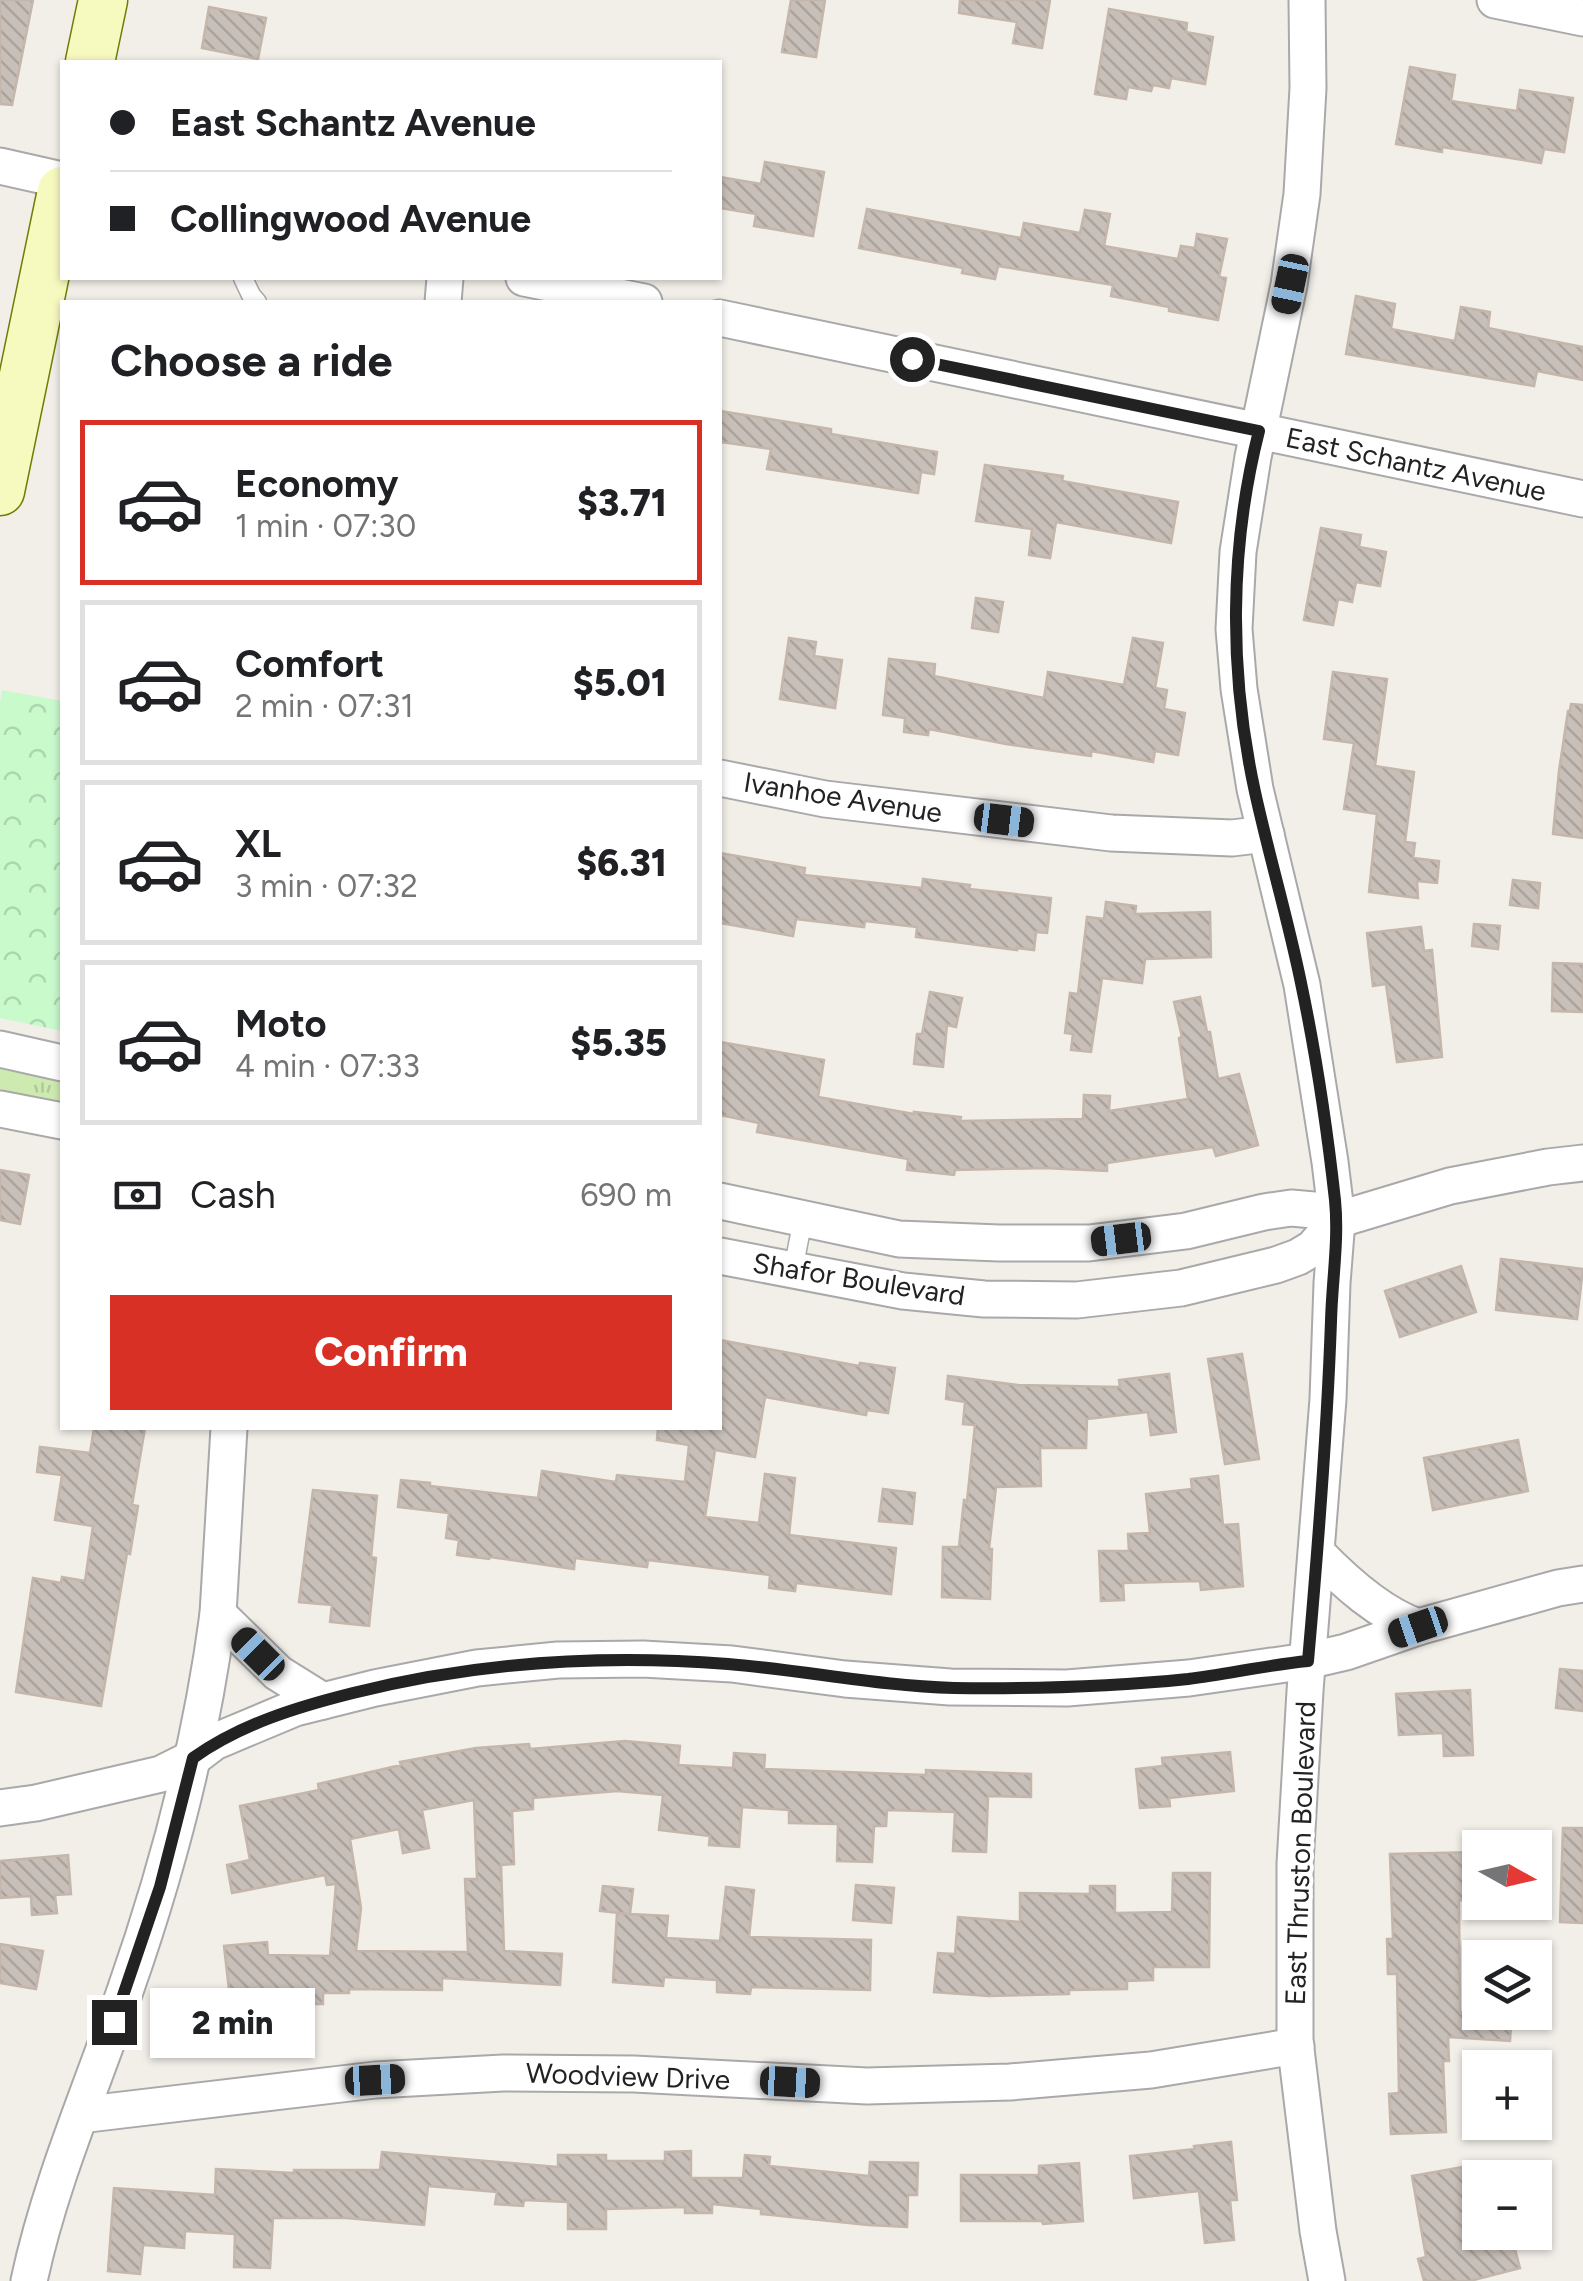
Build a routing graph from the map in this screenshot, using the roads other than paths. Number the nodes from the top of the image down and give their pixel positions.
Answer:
1 (103, 0) edge
2 (1307, 0) edge
3 (1495, 0) edge
4 (1583, 18) edge
5 (90, 60) edge
6 (0, 166) edge
7 (60, 180) edge
8 (60, 201) edge
9 (534, 280) edge
10 (634, 300) edge
11 (722, 318) edge
12 (1259, 431) junction
13 (0, 490) edge
14 (1583, 499) edge
15 (722, 778) edge
16 (1266, 834) junction
17 (0, 1049) edge
18 (60, 1063) edge
19 (0, 1109) edge
20 (60, 1121) edge
21 (1583, 1163) edge
22 (722, 1201) edge
23 (803, 1218) junction
24 (1337, 1220) junction
25 (722, 1256) edge
26 (793, 1270) junction
27 (229, 1430) edge
28 (1317, 1553) junction
29 (1583, 1584) edge
30 (218, 1614) junction
31 (1418, 1627) junction
32 (1308, 1661) junction
33 (323, 1700) junction
34 (193, 1758) junction
35 (0, 1808) edge
36 (1296, 2046) junction
37 (80, 2114) junction
38 (29, 2281) edge
39 (1326, 2281) edge

1 - 5 main road
2 - 12 street, East Thruston Boulevard
3 - 4 street
6 - 7 street
8 - 13 main road
9 - 10 street
11 - 12 street, East Schantz Avenue
12 - 14 street, East Schantz Avenue
12 - 16 street, East Thruston Boulevard
15 - 16 street, Ivanhoe Avenue
16 - 24 street, East Thruston Boulevard
17 - 18 street
19 - 20 street
21 - 24 street, Shafor Boulevard
22 - 23 street, Shafor Boulevard
23 - 24 street, Shafor Boulevard
23 - 26 lane
24 - 26 street, Shafor Boulevard
24 - 28 street, East Thruston Boulevard
25 - 26 street, Shafor Boulevard
27 - 30 street
28 - 31 street
28 - 32 street, East Thruston Boulevard
29 - 31 street
30 - 33 street
30 - 34 street
31 - 32 street
32 - 33 street
32 - 36 street, East Thruston Boulevard
33 - 34 street
34 - 35 street
34 - 37 street
36 - 37 street, Woodview Drive
36 - 39 street, East Thruston Boulevard
37 - 38 street

